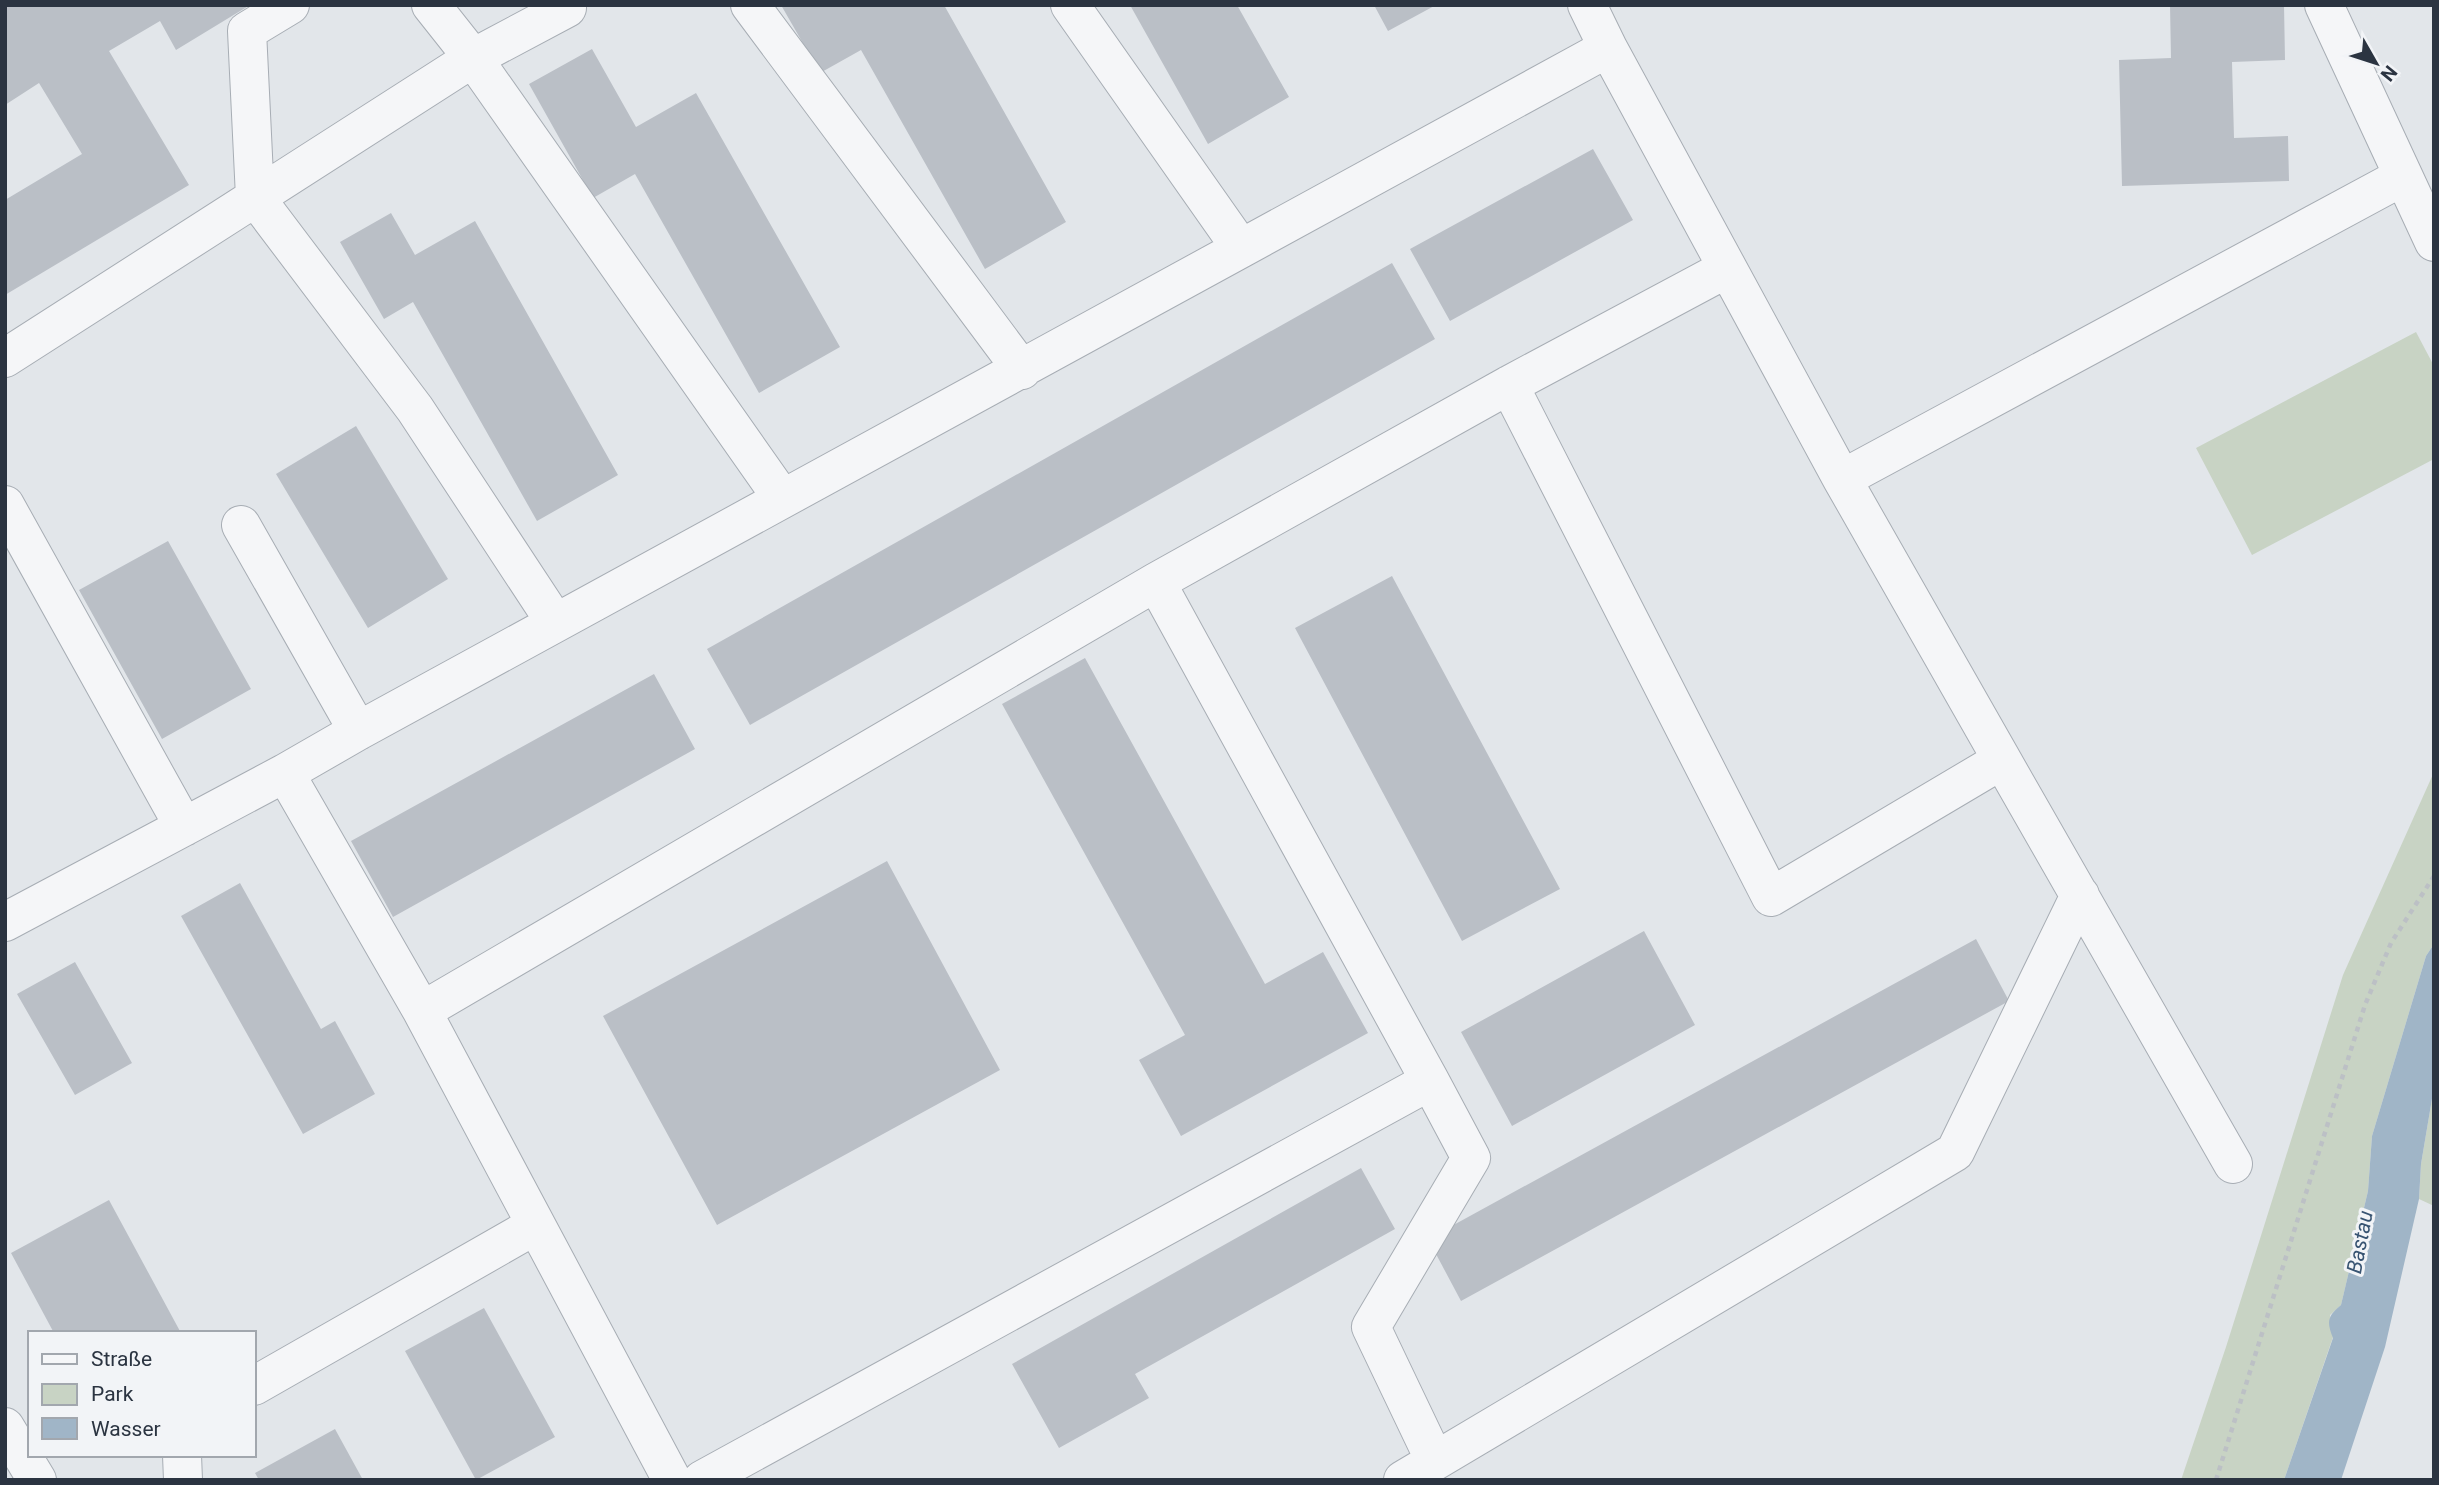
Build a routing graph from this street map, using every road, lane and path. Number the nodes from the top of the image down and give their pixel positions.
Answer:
1 (290, 5) edge
2 (431, 5) edge
3 (750, 5) edge
4 (1070, 5) edge
5 (1587, 5) edge
6 (2324, 5) edge
7 (568, 6) edge
8 (1608, 48) junction
9 (472, 58) junction
10 (2402, 177) junction
11 (255, 197) junction
12 (2434, 242) edge
13 (1240, 247) junction
14 (1726, 269) junction
15 (5, 358) edge
16 (1022, 370) junction
17 (1509, 386) junction
18 (1842, 479) junction
19 (782, 498) junction
20 (5, 505) edge
21 (241, 525) dead end
22 (1156, 582) junction
23 (555, 622) junction
24 (358, 730) junction
25 (2003, 760) junction
26 (285, 773) junction
27 (184, 827) junction
28 (2434, 876) edge
29 (2080, 895) junction
30 (5, 922) edge
31 (422, 1011) junction
32 (1430, 1081) junction
33 (2234, 1164) dead end
34 (536, 1225) junction
35 (256, 1386) edge
36 (5, 1427) edge
37 (182, 1457) edge
38 (1419, 1470) edge
39 (27, 1476) edge
40 (183, 1480) edge
41 (672, 1480) edge
42 (702, 1480) edge
43 (2216, 1480) edge

1 - 11 street
2 - 9 street
3 - 16 street
4 - 13 street
5 - 8 street
6 - 10 street
7 - 9 street
8 - 13 street
8 - 14 street
9 - 11 street
9 - 19 street
10 - 12 street
10 - 18 street
11 - 15 street
11 - 23 street
13 - 16 street
14 - 17 street
14 - 18 street
16 - 19 street
17 - 22 street
17 - 25 street
18 - 25 street
19 - 23 street
20 - 27 street
21 - 24 street
22 - 31 street
22 - 32 street
23 - 24 street
24 - 26 street
25 - 29 street
26 - 27 street
26 - 31 street
27 - 30 street
28 - 43 path
29 - 33 street
29 - 38 street
31 - 34 street
32 - 38 street
32 - 42 street
34 - 35 street
34 - 41 street
36 - 39 street
37 - 40 street

